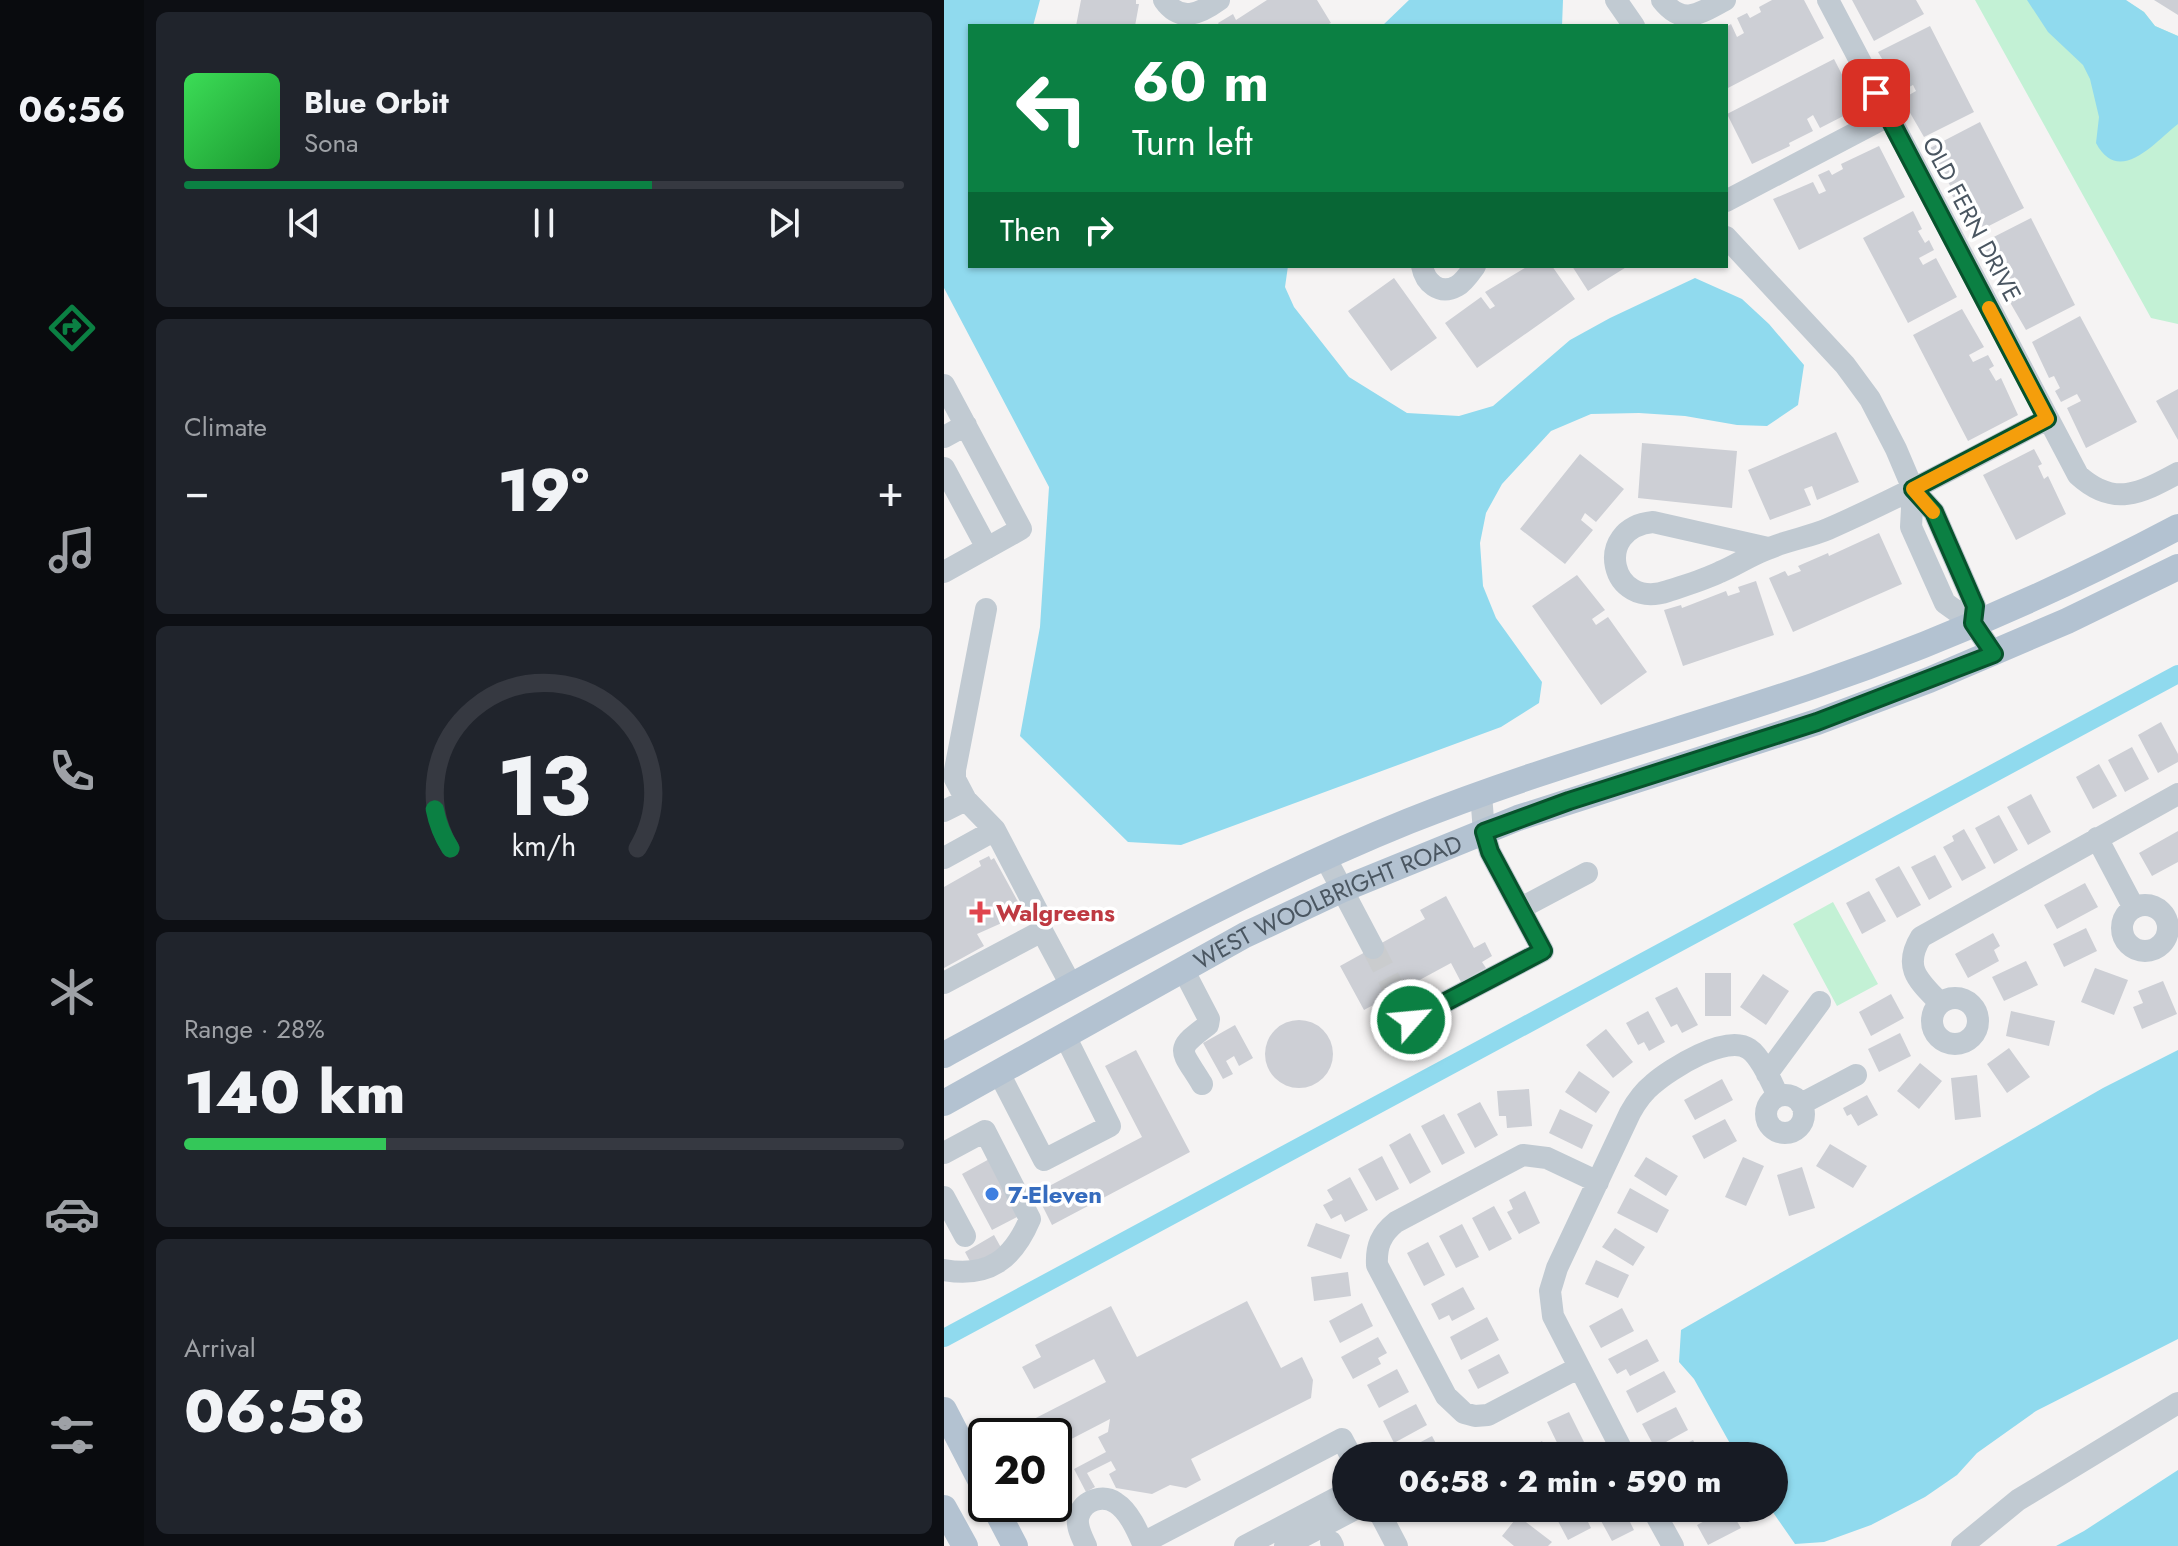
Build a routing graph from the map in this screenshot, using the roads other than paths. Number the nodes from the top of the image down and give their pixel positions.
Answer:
1 (1164, 0) edge
2 (1219, 0) edge
3 (1616, 0) edge
4 (1662, 0) edge
5 (1725, 0) edge
6 (1828, 0) edge
7 (1633, 24) edge
8 (1888, 116) junction
9 (1728, 200) edge
10 (1728, 239) edge
11 (1423, 268) edge
12 (1473, 268) edge
13 (944, 385) edge
14 (2047, 419) junction
15 (966, 425) junction
16 (944, 437) edge
17 (944, 468) edge
18 (2178, 473) edge
19 (1913, 489) junction
20 (2178, 527) edge
21 (987, 548) junction
22 (1768, 548) junction
23 (2178, 567) edge
24 (944, 572) edge
25 (986, 609) dead end
26 (1973, 623) junction
27 (1994, 654) junction
28 (949, 772) edge
29 (1481, 794) junction
30 (2178, 794) edge
31 (966, 800) junction
32 (944, 811) edge
33 (995, 830) junction
34 (1484, 832) junction
35 (2097, 838) junction
36 (1325, 857) junction
37 (944, 858) edge
38 (1587, 873) dead end
39 (1341, 890) junction
40 (1521, 908) junction
41 (2134, 908) dead end
42 (1042, 931) junction
43 (1373, 948) tunnel mouth
44 (1183, 969) junction
45 (944, 983) edge
46 (1072, 987) junction
47 (1396, 993) tunnel mouth
48 (1820, 1002) dead end
49 (1940, 1003) dead end
50 (1065, 1036) junction
51 (944, 1055) edge
52 (999, 1073) junction
53 (1767, 1074) junction
54 (1856, 1075) dead end
55 (1202, 1084) dead end
56 (1778, 1096) junction
57 (944, 1103) edge
58 (1801, 1104) junction
59 (944, 1153) edge
60 (1598, 1182) junction
61 (944, 1197) edge
62 (965, 1236) dead end
63 (944, 1270) edge
64 (1578, 1368) junction
65 (2178, 1403) edge
66 (944, 1410) edge
67 (1618, 1442) edge
68 (1332, 1444) edge
69 (968, 1456) edge
70 (944, 1508) edge
71 (1002, 1522) edge
72 (1384, 1522) edge
73 (1658, 1522) edge
74 (1326, 1531) edge
75 (1144, 1544) edge
76 (1668, 1544) edge
77 (965, 1546) edge
78 (1015, 1546) edge
79 (1086, 1546) edge
80 (1245, 1546) edge
81 (1285, 1546) edge
82 (1397, 1546) edge
83 (1962, 1546) edge

1 - 2 street
3 - 7 street
4 - 5 street
6 - 8 street, OLD FERN DRIVE
8 - 9 street
8 - 14 street, OLD FERN DRIVE
10 - 19 street
11 - 12 street
13 - 15 street
14 - 18 street, OLD FERN DRIVE
14 - 19 street
15 - 16 street
15 - 21 street
17 - 21 street
19 - 22 street
19 - 26 street
20 - 26 main road, WEST WOOLBRIGHT ROAD
21 - 24 street
22 - 22 street
23 - 27 main road, WEST WOOLBRIGHT ROAD
25 - 28 street
26 - 27 street
26 - 29 main road, WEST WOOLBRIGHT ROAD
27 - 34 main road, WEST WOOLBRIGHT ROAD
28 - 31 street
29 - 34 street
29 - 36 main road, WEST WOOLBRIGHT ROAD
30 - 35 street
31 - 32 street
31 - 33 street
33 - 37 street
33 - 42 street
34 - 39 main road, WEST WOOLBRIGHT ROAD
34 - 40 street
35 - 41 street
35 - 49 street
36 - 39 street
36 - 46 main road, WEST WOOLBRIGHT ROAD
38 - 40 street
39 - 43 street
39 - 44 main road, WEST WOOLBRIGHT ROAD
40 - 47 street
42 - 45 street
42 - 46 street
44 - 50 main road, WEST WOOLBRIGHT ROAD
44 - 55 street
46 - 51 main road, WEST WOOLBRIGHT ROAD
48 - 53 street
50 - 52 main road, WEST WOOLBRIGHT ROAD
50 - 52 street
52 - 57 main road, WEST WOOLBRIGHT ROAD
53 - 56 street
53 - 60 street
54 - 58 street
56 - 58 street
56 - 58 street
59 - 63 street
60 - 64 street
60 - 64 street
61 - 62 street
64 - 67 street
65 - 83 street
66 - 69 main road
68 - 75 street
70 - 77 main road
71 - 78 main road
72 - 82 street
73 - 76 street
74 - 80 street
74 - 81 street
75 - 79 street

